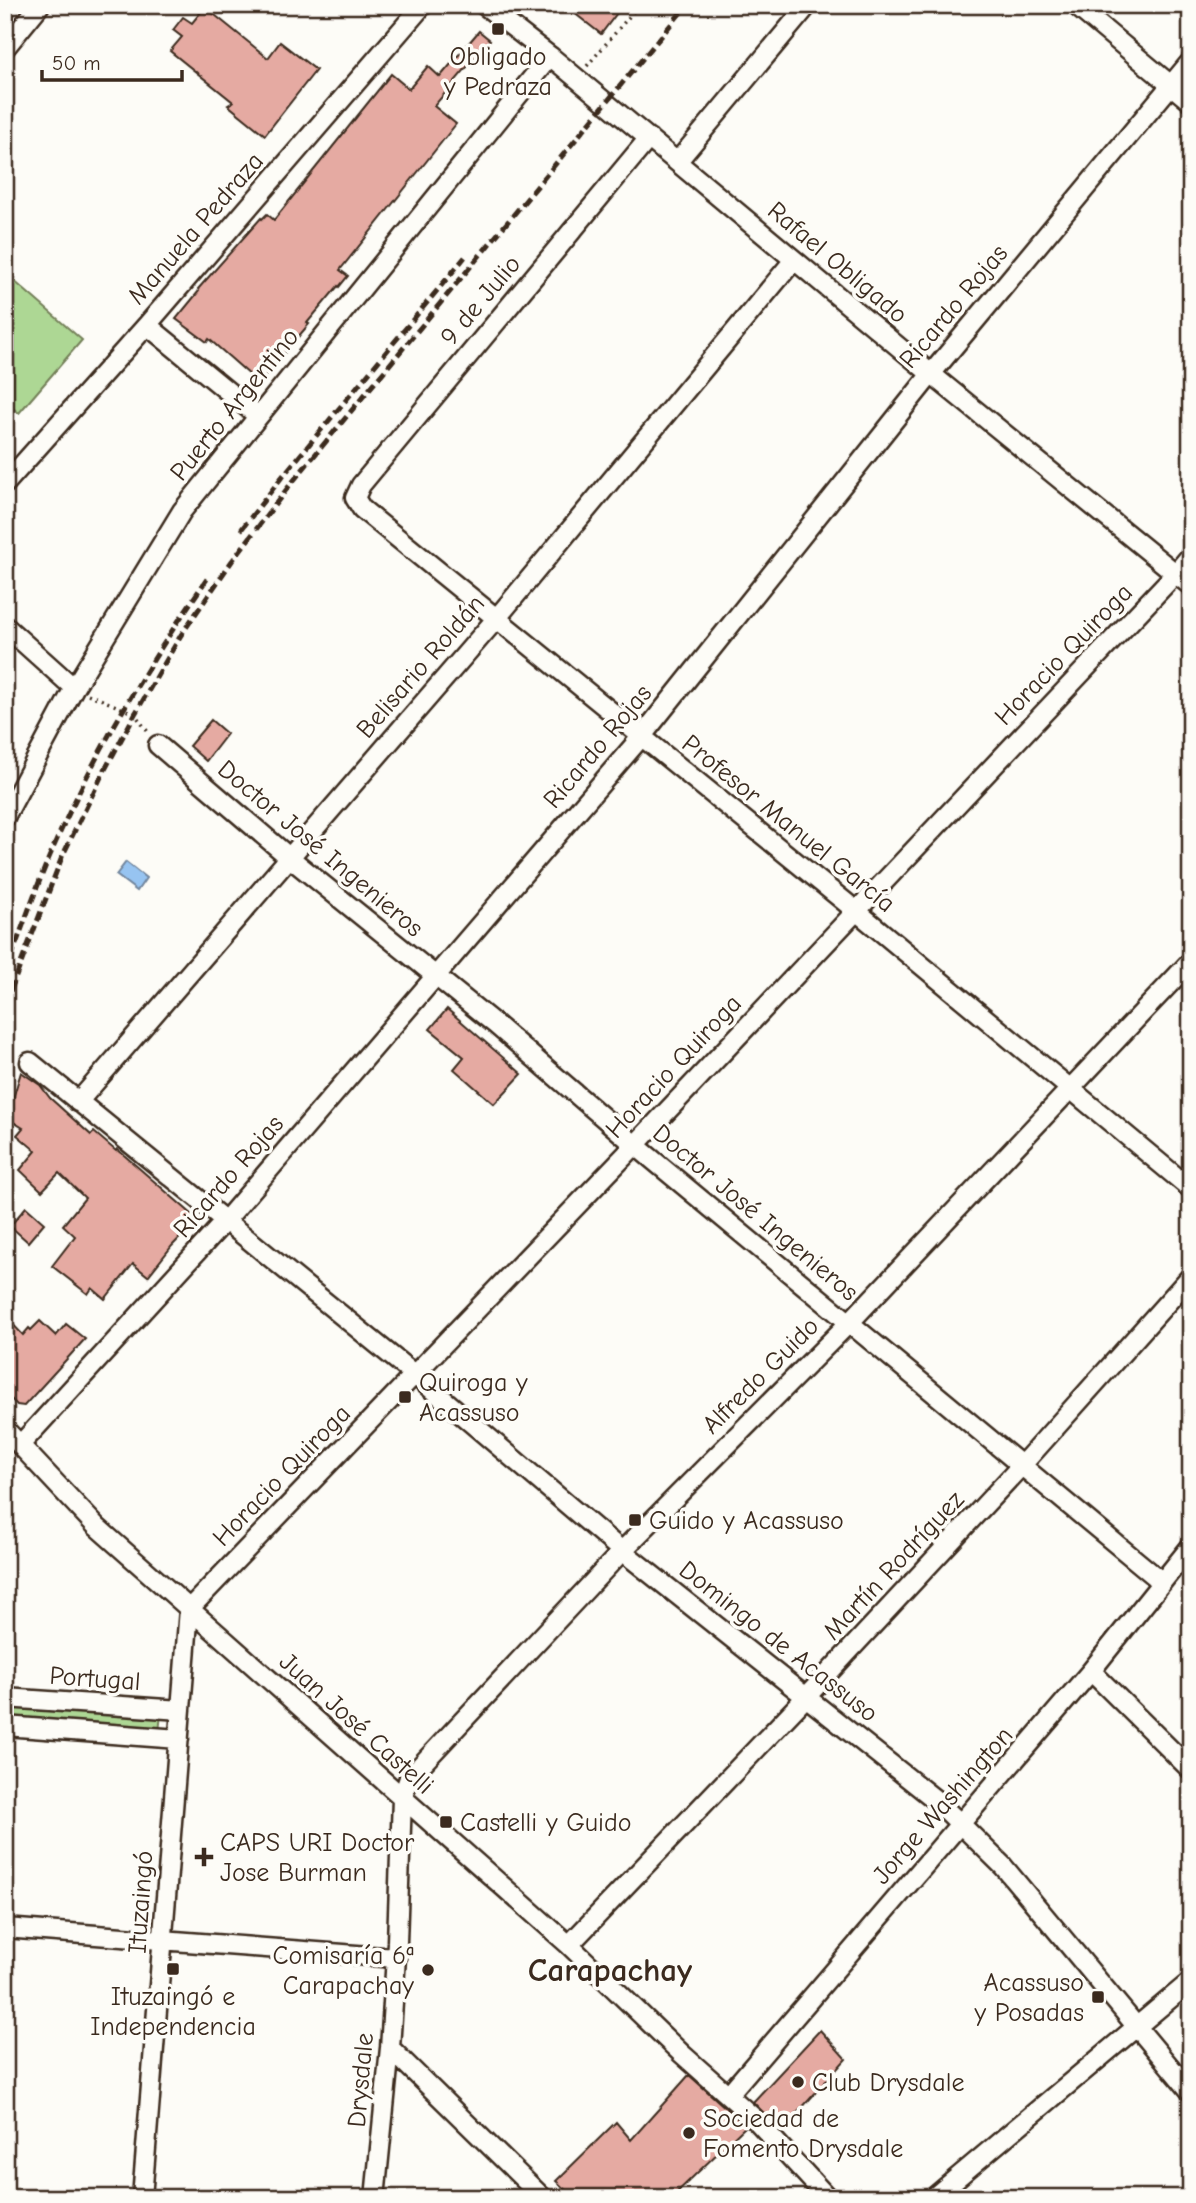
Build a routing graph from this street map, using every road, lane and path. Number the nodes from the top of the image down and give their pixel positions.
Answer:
1 (40, 5) edge
2 (423, 5) edge
3 (484, 5) edge
4 (639, 5) edge
5 (808, 5) edge
6 (1075, 5) edge
7 (5, 48) edge
8 (550, 56) junction
9 (1191, 61) edge
10 (577, 78) junction
11 (1171, 85) junction
12 (1191, 102) edge
13 (649, 138) junction
14 (677, 162) junction
15 (794, 260) junction
16 (146, 325) junction
17 (931, 373) junction
18 (258, 416) junction
19 (5, 484) edge
20 (355, 498) joint
21 (1191, 555) edge
22 (1175, 573) junction
23 (1191, 586) edge
24 (495, 619) junction
25 (5, 626) edge
26 (74, 688) junction
27 (642, 736) junction
28 (158, 744) joint
29 (5, 817) edge
30 (290, 858) junction
31 (855, 910) junction
32 (1191, 961) edge
33 (436, 977) junction
34 (30, 1062) dead end
35 (1070, 1089) junction
36 (78, 1102) junction
37 (635, 1145) junction
38 (1191, 1189) edge
39 (226, 1220) junction
40 (1191, 1276) edge
41 (849, 1323) junction
42 (415, 1375) junction
43 (5, 1429) edge
44 (20, 1445) junction
45 (1021, 1466) junction
46 (1191, 1546) edge
47 (622, 1551) junction
48 (1162, 1582) junction
49 (189, 1609) junction
50 (1091, 1671) junction
51 (807, 1696) junction
52 (5, 1698) edge
53 (181, 1710) junction
54 (5, 1726) edge
55 (179, 1739) junction
56 (1191, 1770) edge
57 (402, 1798) junction
58 (961, 1823) junction
59 (5, 1928) edge
60 (163, 1940) junction
61 (569, 1945) junction
62 (396, 1958) junction
63 (1191, 1981) edge
64 (1138, 2027) junction
65 (390, 2048) junction
66 (1191, 2092) edge
67 (728, 2095) junction
68 (142, 2198) edge
69 (375, 2198) edge
70 (542, 2198) edge
71 (828, 2198) edge
72 (933, 2198) edge

1 - 7 street
2 - 16 street, Manuela Pedraza
3 - 8 street, Rafael Obligado
4 - 10 path
5 - 14 street
6 - 11 street
8 - 10 street, Rafael Obligado
8 - 18 street, Puerto Argentino
9 - 11 street, Ricardo Rojas
10 - 13 street, Rafael Obligado
11 - 12 street
11 - 17 street, Ricardo Rojas
13 - 14 street, Rafael Obligado
13 - 20 street, 9 de Julio
14 - 15 street, Rafael Obligado
15 - 17 street, Rafael Obligado
15 - 24 street, Belisario Roldán
16 - 18 street
16 - 19 street, Manuela Pedraza
17 - 22 street, Rafael Obligado
17 - 27 street, Ricardo Rojas
18 - 26 street, Puerto Argentino
20 - 24 street, Profesor Manuel García
21 - 22 street, Horacio Quiroga
22 - 23 street, Rafael Obligado
22 - 31 street, Horacio Quiroga
24 - 27 street, Profesor Manuel García
24 - 30 street, Belisario Roldán
25 - 26 street
26 - 28 path
26 - 29 street, Puerto Argentino
27 - 31 street, Profesor Manuel García
27 - 33 street, Ricardo Rojas
28 - 30 street, Doctor José Ingenieros
30 - 33 street, Doctor José Ingenieros
30 - 36 street, Belisario Roldán
31 - 35 street, Profesor Manuel García
31 - 37 street, Horacio Quiroga
32 - 35 street, Alfredo Guido
33 - 37 street, Doctor José Ingenieros
33 - 39 street, Ricardo Rojas
34 - 36 street, Domingo de Acassuso
35 - 38 street, Profesor Manuel García
35 - 41 street, Alfredo Guido
36 - 39 street, Domingo de Acassuso
37 - 41 street, Doctor José Ingenieros
37 - 42 street, Horacio Quiroga
39 - 42 street, Domingo de Acassuso
39 - 44 street, Ricardo Rojas
40 - 45 street, Martín Rodríguez
41 - 45 street, Doctor José Ingenieros
41 - 47 street, Alfredo Guido
42 - 47 street, Domingo de Acassuso
42 - 49 street, Horacio Quiroga
43 - 44 street, Juan José Castelli
44 - 49 street, Juan José Castelli
45 - 48 street, Doctor José Ingenieros
45 - 51 street, Martín Rodríguez
46 - 48 street, Jorge Washington
47 - 51 street, Domingo de Acassuso
47 - 57 street, Alfredo Guido
48 - 50 street, Jorge Washington
49 - 53 street, Ituzaingó
49 - 57 street, Juan José Castelli
50 - 56 street
50 - 58 street, Jorge Washington
51 - 58 street, Domingo de Acassuso
51 - 61 street, Martín Rodríguez
52 - 53 street, Portugal
53 - 55 street, Ituzaingó
54 - 55 street, Portugal
55 - 60 street, Ituzaingó
57 - 61 street, Juan José Castelli
57 - 62 street, Drysdale
58 - 64 street, Domingo de Acassuso
58 - 67 street, Jorge Washington
59 - 60 street
60 - 62 street
60 - 68 street, Ituzaingó
61 - 67 street, Juan José Castelli
62 - 65 street, Drysdale
63 - 64 street
64 - 66 street, Domingo de Acassuso
64 - 72 street
65 - 69 street, Drysdale
65 - 70 street
67 - 71 street, Juan José Castelli

